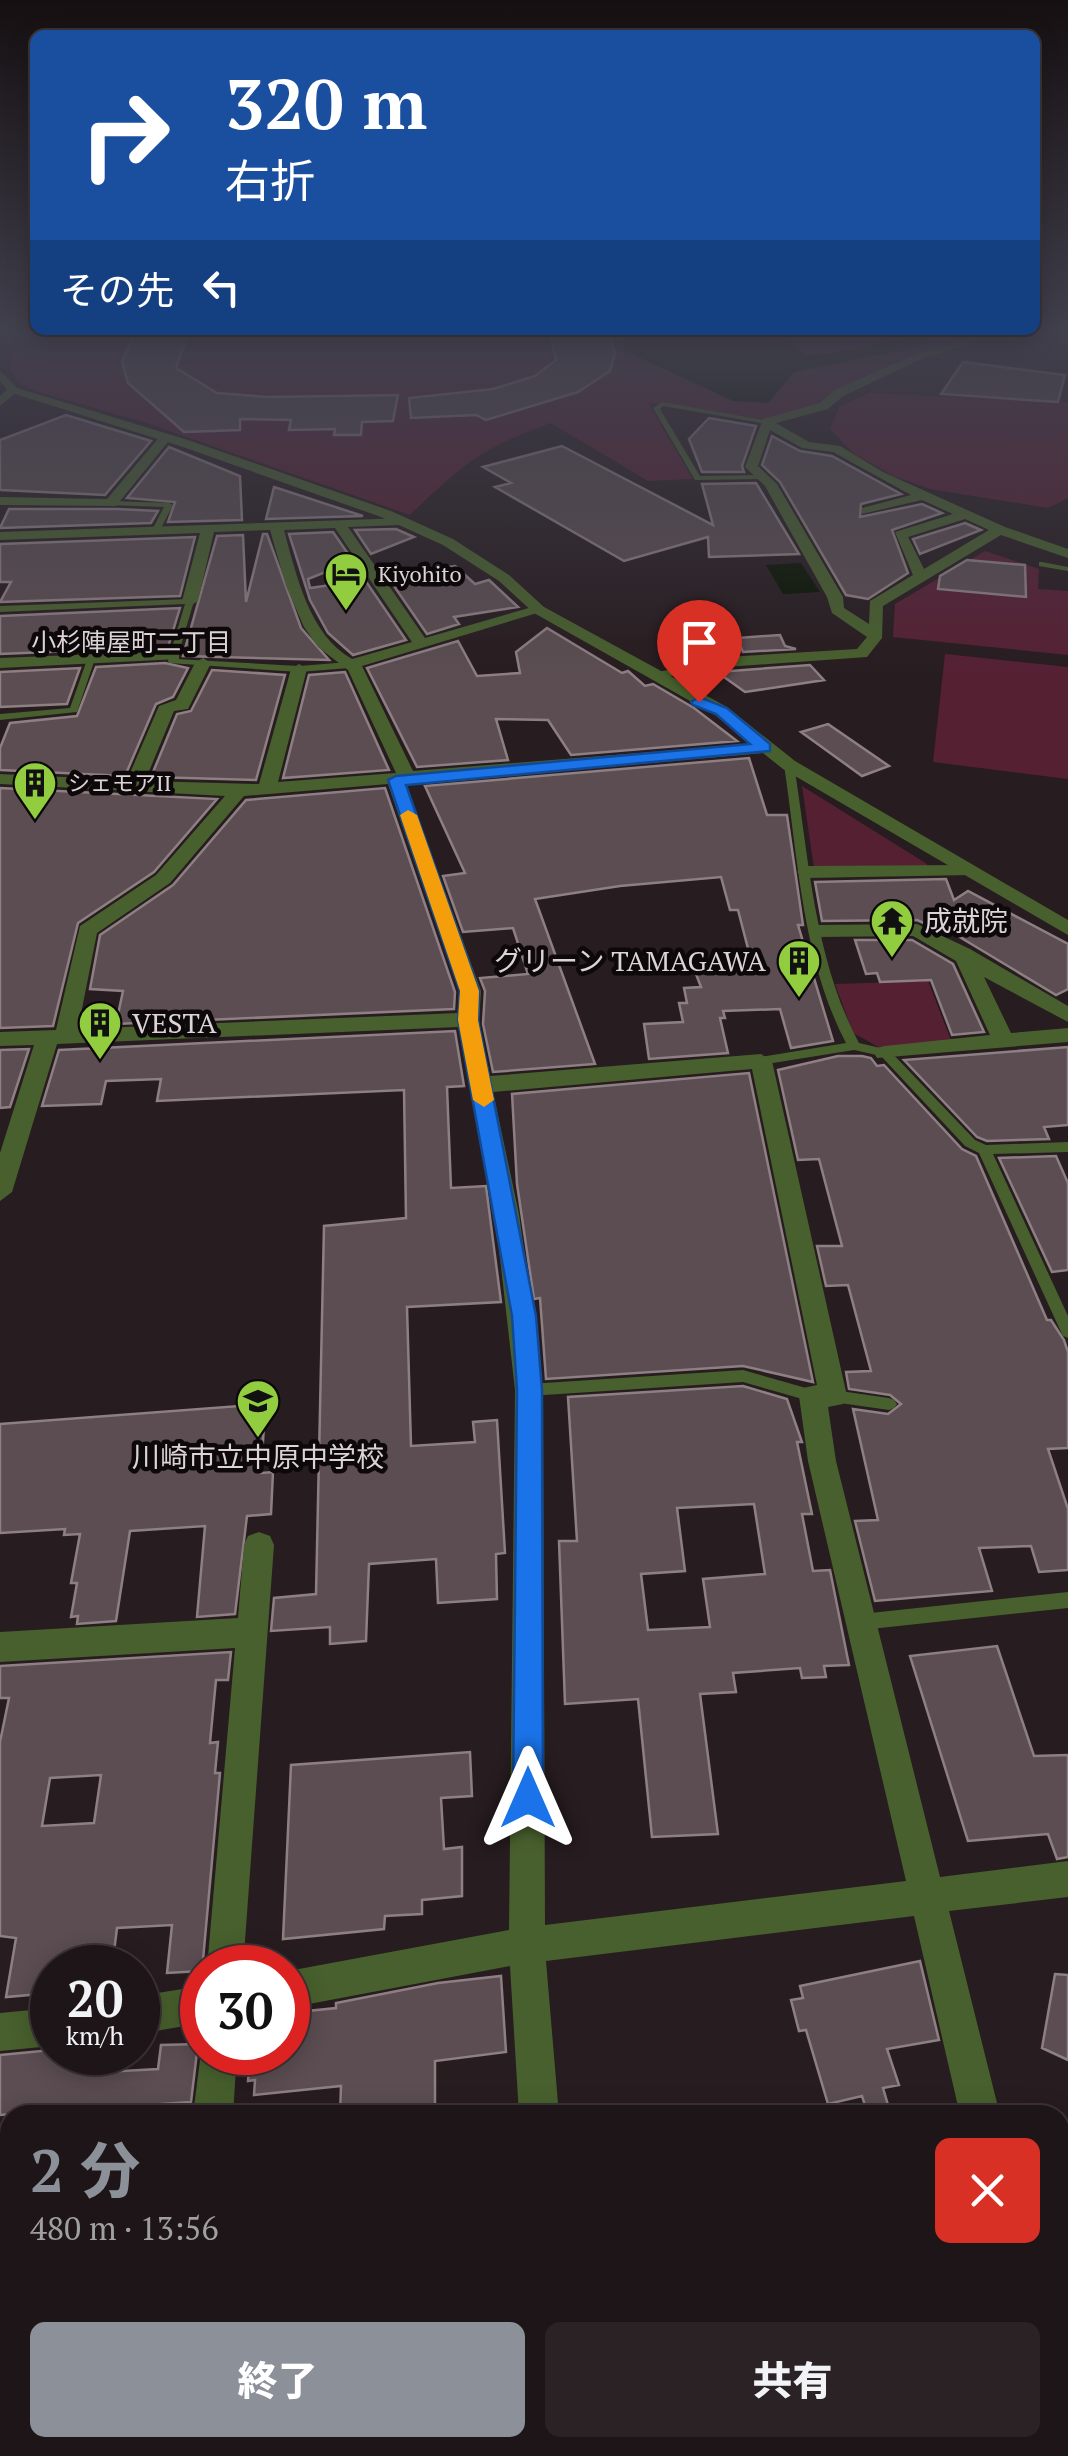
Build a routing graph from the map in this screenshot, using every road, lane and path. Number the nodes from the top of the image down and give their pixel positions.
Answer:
1 (157, 449) edge
2 (196, 449) edge
3 (680, 449) edge
4 (757, 449) edge
5 (833, 449) edge
6 (760, 477) junction
7 (925, 495) junction
8 (0, 500) edge
9 (111, 503) junction
10 (866, 512) dead end
11 (967, 514) junction
12 (400, 521) junction
13 (340, 525) junction
14 (276, 527) junction
15 (208, 529) junction
16 (156, 530) junction
17 (1000, 530) junction
18 (0, 536) edge
19 (1068, 554) edge
20 (1042, 564) dead end
21 (1068, 570) edge
22 (921, 576) junction
23 (190, 601) junction
24 (0, 609) edge
25 (539, 610) junction
26 (875, 635) junction
27 (420, 642) junction
28 (174, 656) junction
29 (91, 659) junction
30 (0, 663) edge
31 (203, 663) junction
32 (349, 665) junction
33 (298, 669) junction
34 (660, 676) junction
35 (0, 718) edge
36 (764, 748) junction
37 (789, 766) junction
38 (0, 779) edge
39 (402, 780) junction
40 (133, 788) junction
41 (267, 789) junction
42 (239, 791) junction
43 (965, 871) junction
44 (808, 872) junction
45 (1068, 929) edge
46 (818, 932) junction
47 (963, 953) junction
48 (1068, 1016) edge
49 (468, 1020) junction
50 (1068, 1035) edge
51 (56, 1039) junction
52 (0, 1040) edge
53 (1003, 1041) junction
54 (854, 1046) junction
55 (886, 1054) junction
56 (761, 1062) junction
57 (480, 1085) junction
58 (1068, 1147) edge
59 (984, 1150) junction
60 (5, 1159) edge
61 (0, 1192) edge
62 (1068, 1332) edge
63 (529, 1390) junction
64 (823, 1396) junction
65 (889, 1404) dead end
66 (258, 1545) dead end
67 (1068, 1600) edge
68 (860, 1622) junction
69 (250, 1632) junction
70 (0, 1647) edge
71 (1068, 1879) edge
72 (926, 1895) junction
73 (227, 1945) edge
74 (528, 1945) junction
75 (310, 1986) edge
76 (30, 2029) edge
77 (0, 2032) edge
78 (217, 2075) edge
79 (215, 2105) edge
80 (539, 2105) edge
81 (978, 2105) edge

1 - 9 street
2 - 12 street
3 - 6 lane
4 - 6 street
5 - 7 street
6 - 26 street
7 - 10 street
7 - 11 street
8 - 9 street
9 - 16 lane
11 - 17 street
11 - 22 street
12 - 13 street
12 - 25 street
13 - 14 street
13 - 27 street
14 - 15 street
14 - 32 street
15 - 16 street
15 - 23 street
16 - 18 street
17 - 19 street
17 - 22 street
20 - 21 lane
22 - 26 street
23 - 24 lane
23 - 28 lane
25 - 27 street
25 - 34 street
26 - 34 street
27 - 32 street
28 - 29 street
28 - 31 lane
29 - 30 street
29 - 35 lane
31 - 33 lane
31 - 40 street
32 - 33 lane
32 - 39 street
33 - 41 street
34 - 36 street
36 - 37 street
36 - 39 street
37 - 43 street
37 - 44 lane
38 - 40 street
39 - 41 street
39 - 49 street
40 - 42 street
41 - 42 street
42 - 51 street
43 - 44 street
43 - 45 street
44 - 46 lane
46 - 47 street
46 - 54 lane
47 - 48 street
47 - 53 street
49 - 51 street
49 - 57 street
50 - 53 street
51 - 52 street
51 - 60 street
53 - 55 street
54 - 55 lane
54 - 56 lane
55 - 59 lane
56 - 57 street
56 - 64 street
57 - 63 street
58 - 59 lane
59 - 62 lane
60 - 61 street
63 - 64 lane
63 - 74 street
64 - 65 lane
64 - 68 street
66 - 69 street
67 - 68 lane
68 - 72 street
69 - 70 street
69 - 73 street
71 - 72 street
72 - 74 street
72 - 81 street
74 - 75 street
74 - 80 street
76 - 77 street
78 - 79 street

